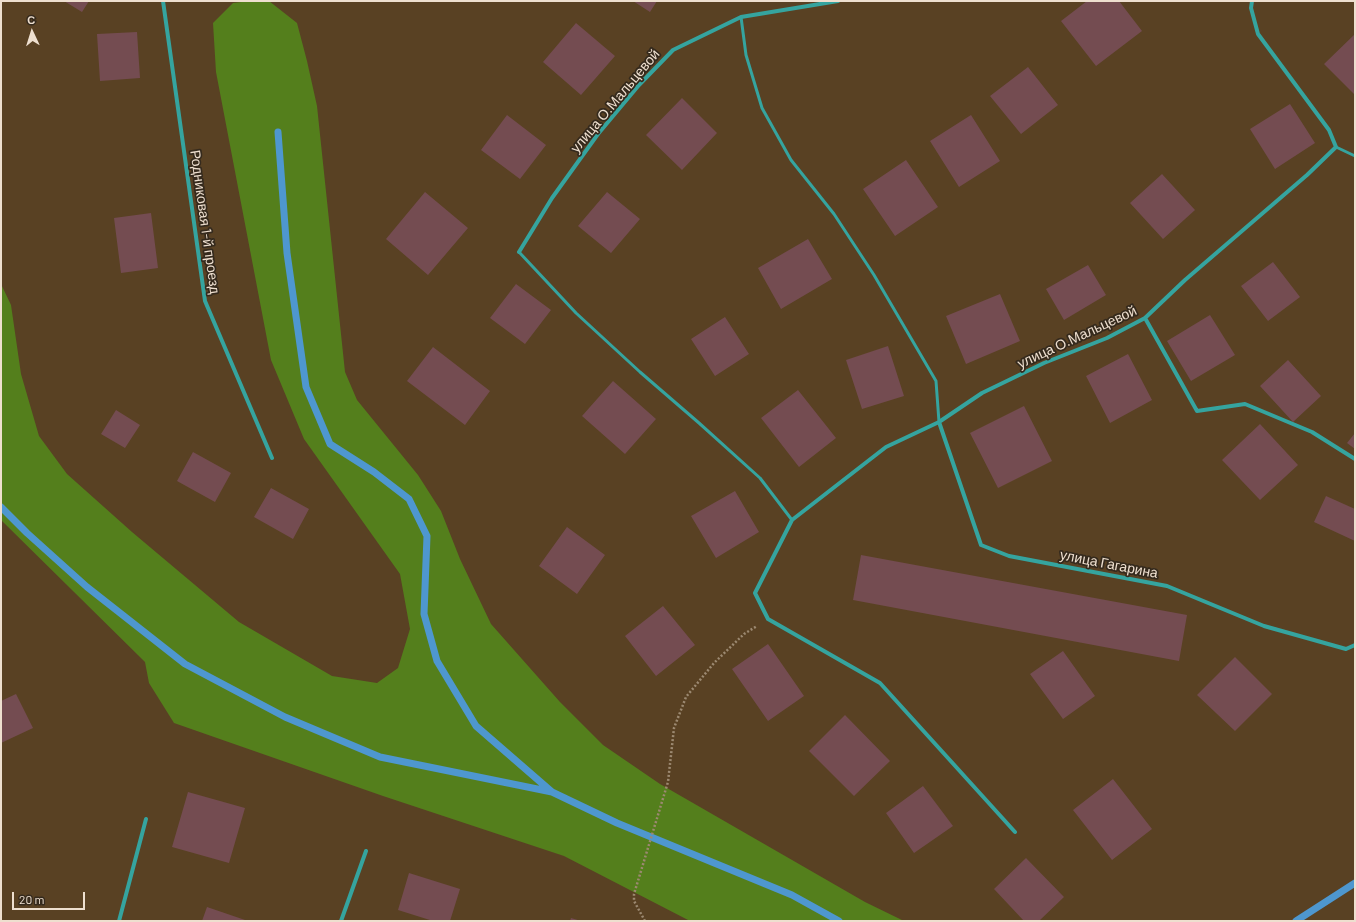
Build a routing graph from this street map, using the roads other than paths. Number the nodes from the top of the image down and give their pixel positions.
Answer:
1 (163, 1) edge
2 (838, 1) edge
3 (1252, 1) edge
4 (741, 17) junction
5 (1336, 147) junction
6 (1355, 156) edge
7 (519, 252) joint
8 (1145, 318) junction
9 (939, 422) junction
10 (272, 458) dead end
11 (1355, 459) edge
12 (792, 520) junction
13 (1355, 645) edge
14 (146, 819) dead end
15 (1014, 832) dead end
16 (366, 850) dead end
17 (119, 921) edge
18 (341, 921) edge

1 - 10 street, Родниковая 1-й проезд
2 - 4 street, улица О.Мальцевой
3 - 5 street
4 - 7 street, улица О.Мальцевой
4 - 9 lane
5 - 6 lane
5 - 8 street, улица О.Мальцевой
7 - 12 lane
8 - 9 street, улица О.Мальцевой
8 - 11 street
9 - 12 street, улица О.Мальцевой
9 - 13 street, улица Гагарина
12 - 15 street, улица О.Мальцевой
14 - 17 street
16 - 18 street

